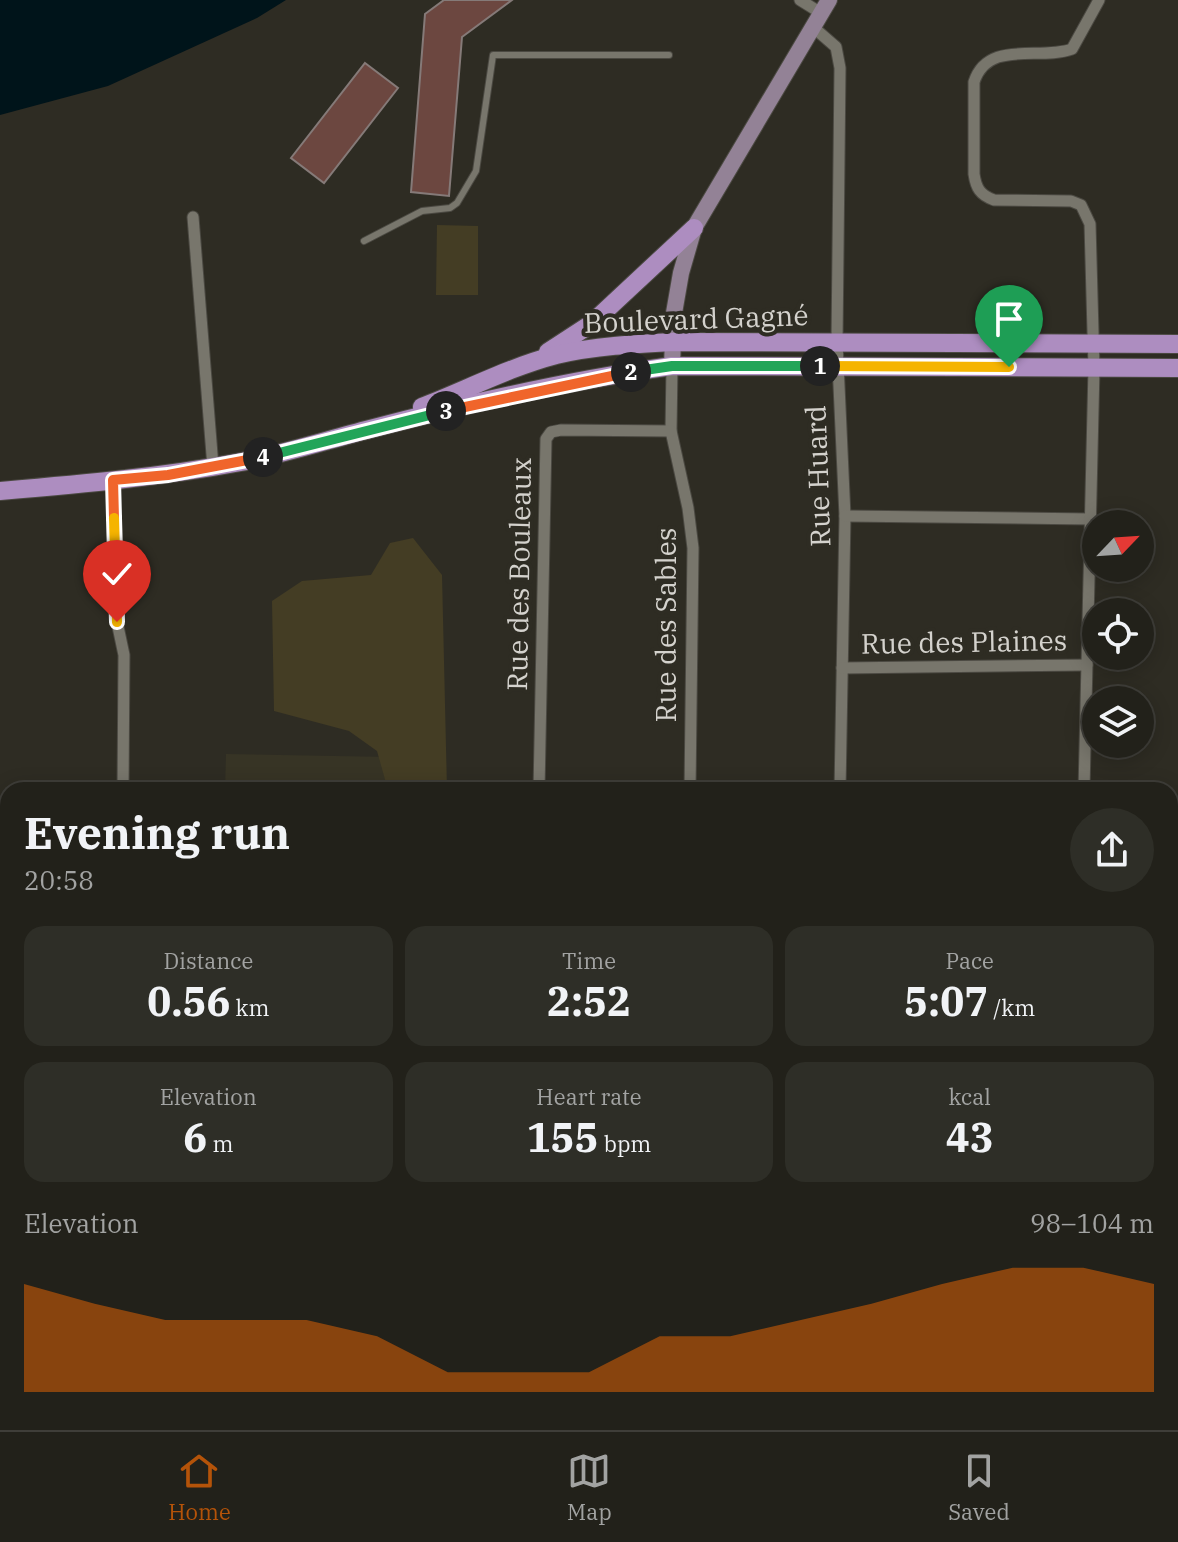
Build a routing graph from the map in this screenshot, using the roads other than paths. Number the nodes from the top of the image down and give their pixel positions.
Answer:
1 (800, 0) edge
2 (1099, 0) edge
3 (821, 13) edge
4 (669, 55) dead end
5 (193, 217) dead end
6 (694, 228) junction
7 (364, 241) dead end
8 (673, 342) junction
9 (837, 342) junction
10 (1093, 343) junction
11 (1178, 344) edge
12 (529, 364) junction
13 (672, 366) junction
14 (838, 366) junction
15 (1094, 368) junction
16 (1178, 368) edge
17 (372, 428) junction
18 (671, 431) junction
19 (213, 467) junction
20 (113, 480) junction
21 (0, 491) edge
22 (1090, 510) edge
23 (845, 516) junction
24 (1082, 519) edge
25 (1082, 665) edge
26 (842, 668) junction
27 (1087, 670) edge
28 (123, 782) edge
29 (539, 782) edge
30 (690, 782) edge
31 (840, 782) edge
32 (1084, 782) edge

1 - 3 street, Rue Huard
2 - 10 street
3 - 6 street
3 - 9 street, Rue Huard
4 - 7 lane
5 - 19 street
6 - 8 street
6 - 12 main road
8 - 9 main road, Boulevard Gagné
8 - 12 main road, Boulevard Gagné
8 - 13 street
9 - 10 main road, Boulevard Gagné
9 - 14 street, Rue Huard
10 - 11 main road, Boulevard Gagné
10 - 15 street
12 - 17 main road, Boulevard Gagné
13 - 14 main road, Boulevard Gagné
13 - 17 main road, Boulevard Gagné
13 - 18 street, Rue des Sables
14 - 15 main road, Boulevard Gagné
14 - 23 street, Rue Huard
15 - 16 main road, Boulevard Gagné
15 - 22 street
17 - 19 main road
18 - 29 street, Rue des Bouleaux
18 - 30 street, Rue des Sables
19 - 20 main road
20 - 21 main road
20 - 28 street
23 - 24 street
23 - 26 street, Rue Huard
25 - 26 street, Rue des Plaines
26 - 31 street, Rue Huard
27 - 32 street

